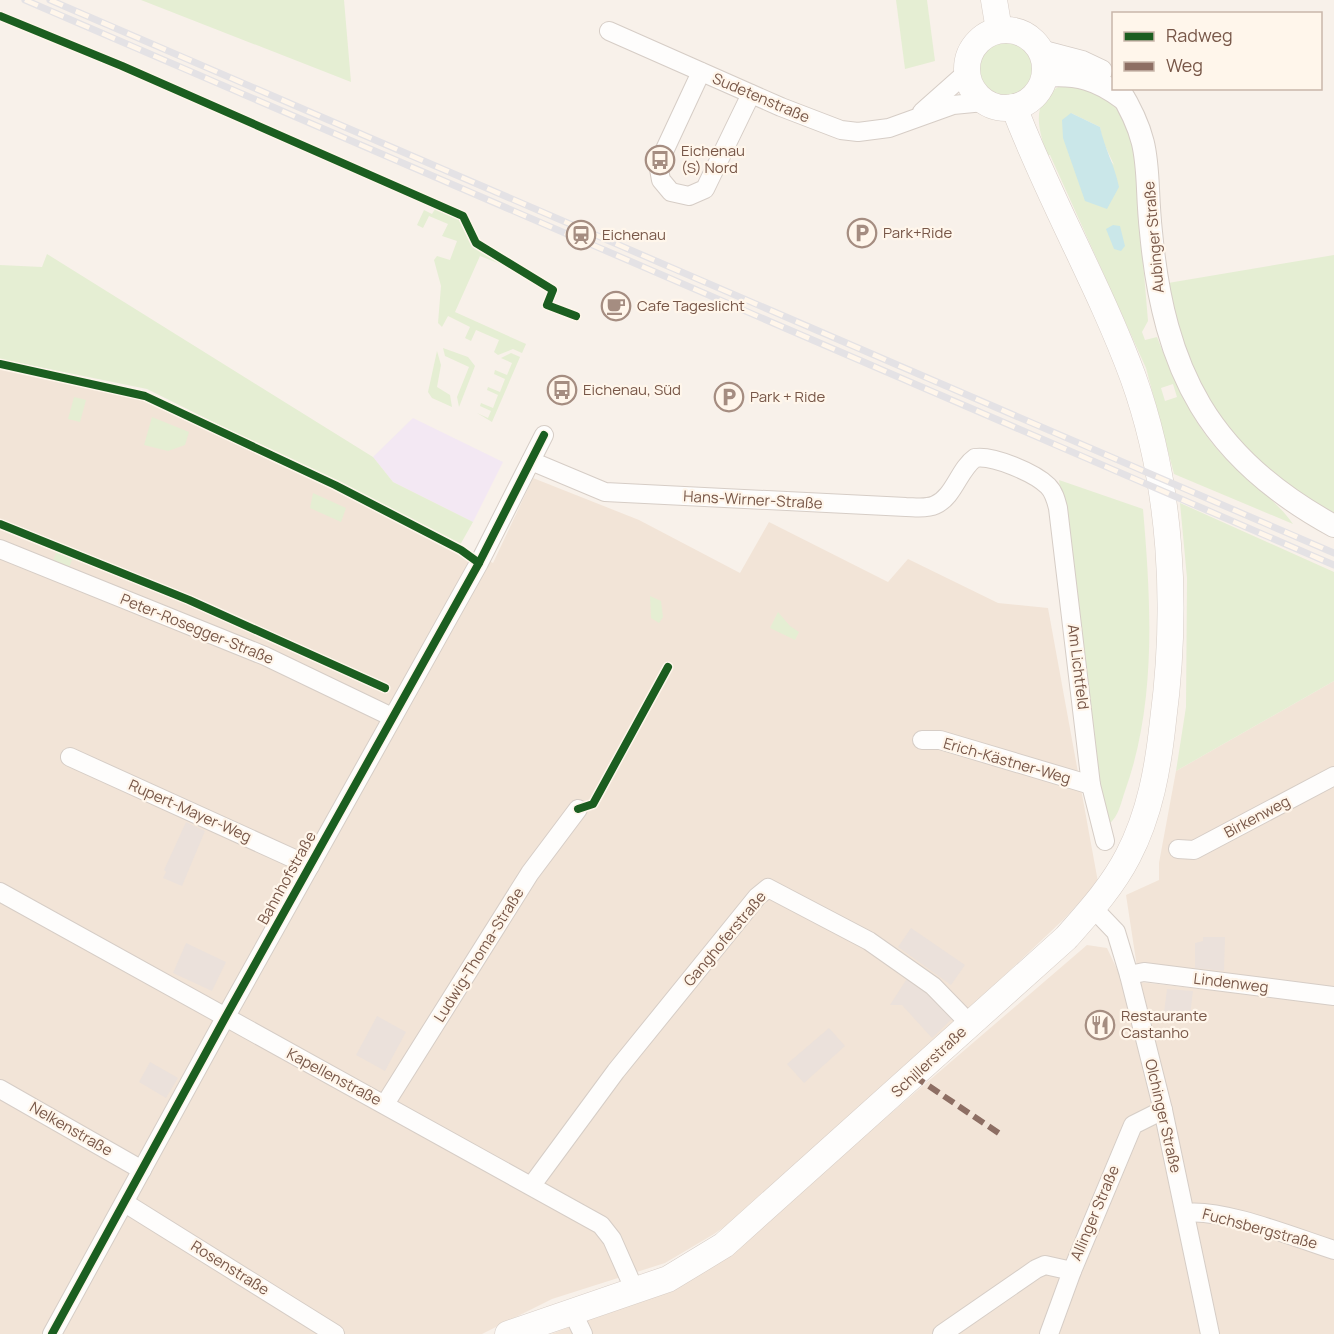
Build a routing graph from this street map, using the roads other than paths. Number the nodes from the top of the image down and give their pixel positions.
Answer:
1 (994, 0) edge
2 (999, 30) junction
3 (609, 31) dead end
4 (1040, 51) junction
5 (701, 72) junction
6 (966, 73) junction
7 (1044, 76) junction
8 (1112, 84) edge
9 (1112, 87) edge
10 (1118, 90) edge
11 (751, 94) junction
12 (984, 102) junction
13 (1014, 107) junction
14 (919, 116) junction
15 (544, 435) dead end
16 (531, 461) junction
17 (1053, 492) joint
18 (1334, 526) edge
19 (0, 549) edge
20 (392, 717) junction
21 (922, 740) dead end
22 (70, 757) dead end
23 (1334, 776) edge
24 (1091, 785) junction
25 (578, 809) dead end
26 (1105, 841) dead end
27 (1178, 849) dead end
28 (310, 866) junction
29 (0, 892) edge
30 (1092, 908) junction
31 (1128, 975) junction
32 (1334, 996) edge
33 (225, 1018) junction
34 (970, 1024) junction
35 (0, 1089) edge
36 (385, 1104) junction
37 (1163, 1110) junction
38 (142, 1170) junction
39 (532, 1185) junction
40 (125, 1203) junction
41 (1185, 1214) junction
42 (1334, 1250) edge
43 (1072, 1271) junction
44 (635, 1292) junction
45 (572, 1311) junction
46 (52, 1334) edge
47 (335, 1334) edge
48 (508, 1334) edge
49 (583, 1334) edge
50 (942, 1334) edge
51 (1048, 1334) edge
52 (1210, 1334) edge

1 - 2 main road
2 - 4 main road
2 - 6 main road
3 - 5 street, Sudetenstraße
4 - 7 main road
4 - 8 street, Aubinger Straße
5 - 11 street, Sudetenstraße
5 - 11 street
6 - 12 main road
6 - 14 street, Sudetenstraße
7 - 9 street
7 - 13 main road
10 - 18 street, Aubinger Straße
11 - 14 street, Sudetenstraße
12 - 13 main road
12 - 14 street, Sudetenstraße
13 - 30 main road, Schillerstraße
15 - 16 street, Bahnhofstraße
16 - 17 street, Hans-Wirner-Straße
16 - 20 street, Bahnhofstraße
17 - 24 street, Am Lichtfeld
19 - 20 street, Peter-Rosegger-Straße
20 - 28 street, Bahnhofstraße
21 - 24 street, Erich-Kästner-Weg
22 - 28 street, Rupert-Mayer-Weg
23 - 27 street, Birkenweg
24 - 26 street, Am Lichtfeld
25 - 36 street, Ludwig-Thoma-Straße
28 - 33 street, Bahnhofstraße
29 - 33 street, Kapellenstraße
30 - 31 street, Olchinger Straße
30 - 34 main road, Schillerstraße
31 - 32 street, Lindenweg
31 - 37 street, Olchinger Straße
33 - 36 street, Kapellenstraße
33 - 38 street, Bahnhofstraße
34 - 39 street, Ganghoferstraße
34 - 44 main road, Schillerstraße
35 - 38 street, Nelkenstraße
36 - 39 street, Kapellenstraße
37 - 41 street, Olchinger Straße
37 - 43 street, Allinger Straße
38 - 40 street, Bahnhofstraße
39 - 44 street, Kapellenstraße
40 - 46 street, Bahnhofstraße
40 - 47 street, Rosenstraße
41 - 42 street, Fuchsbergstraße
41 - 52 street, Olchinger Straße
43 - 50 street
43 - 51 street, Allinger Straße
44 - 45 main road, Schillerstraße
45 - 48 main road, Schillerstraße
45 - 49 street

